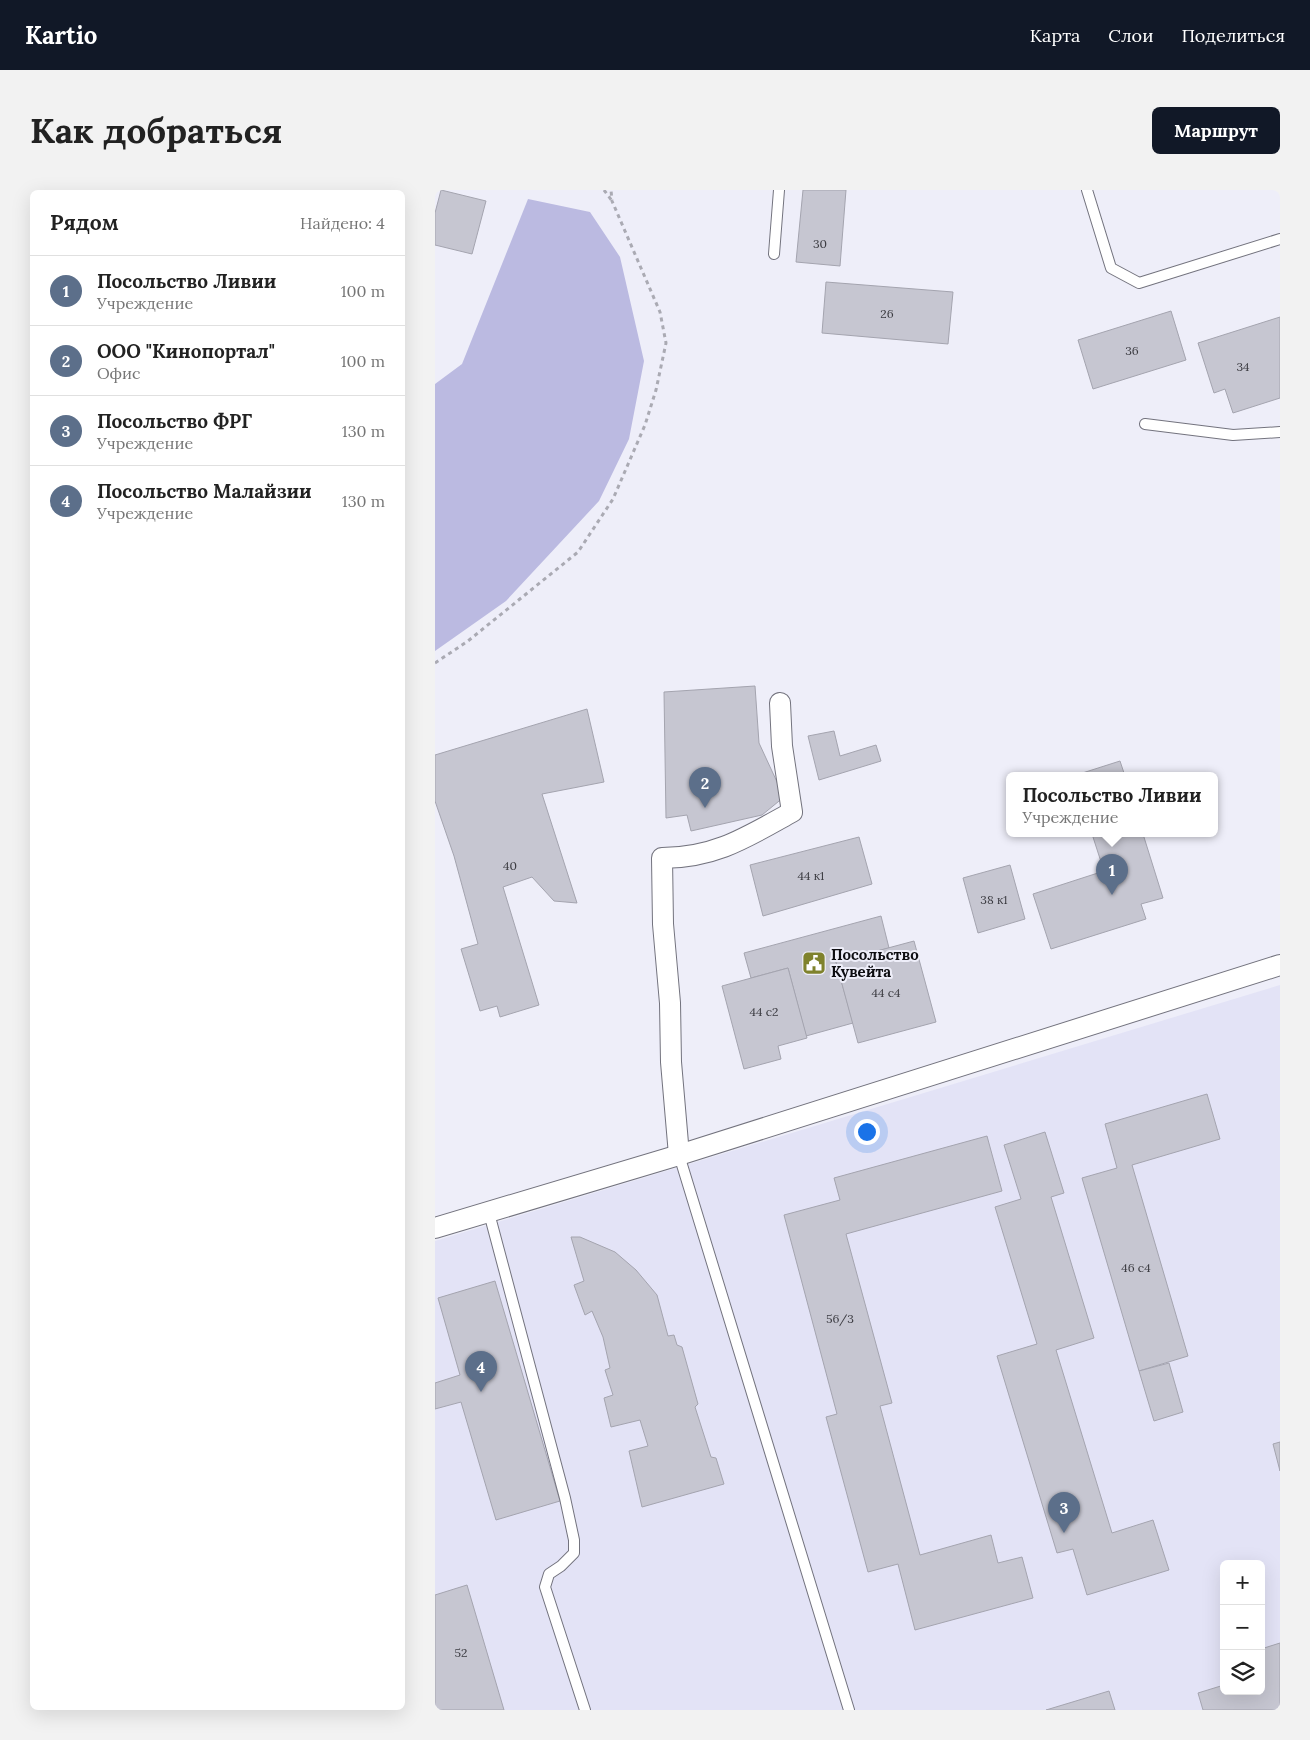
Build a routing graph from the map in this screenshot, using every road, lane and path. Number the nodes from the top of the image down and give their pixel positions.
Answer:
1 (604, 190) edge
2 (611, 190) edge
3 (779, 190) edge
4 (1087, 190) edge
5 (612, 201) junction
6 (1280, 239) edge
7 (774, 254) dead end
8 (1145, 424) dead end
9 (1280, 432) edge
10 (435, 663) edge
11 (780, 703) dead end
12 (1280, 965) edge
13 (679, 1155) junction
14 (489, 1213) junction
15 (435, 1228) edge
16 (585, 1710) edge
17 (849, 1710) edge

1 - 5 path
2 - 5 path
3 - 7 lane
4 - 6 lane
5 - 10 path
8 - 9 lane
11 - 13 street
12 - 13 street
13 - 14 street
13 - 17 lane
14 - 15 street
14 - 16 lane

